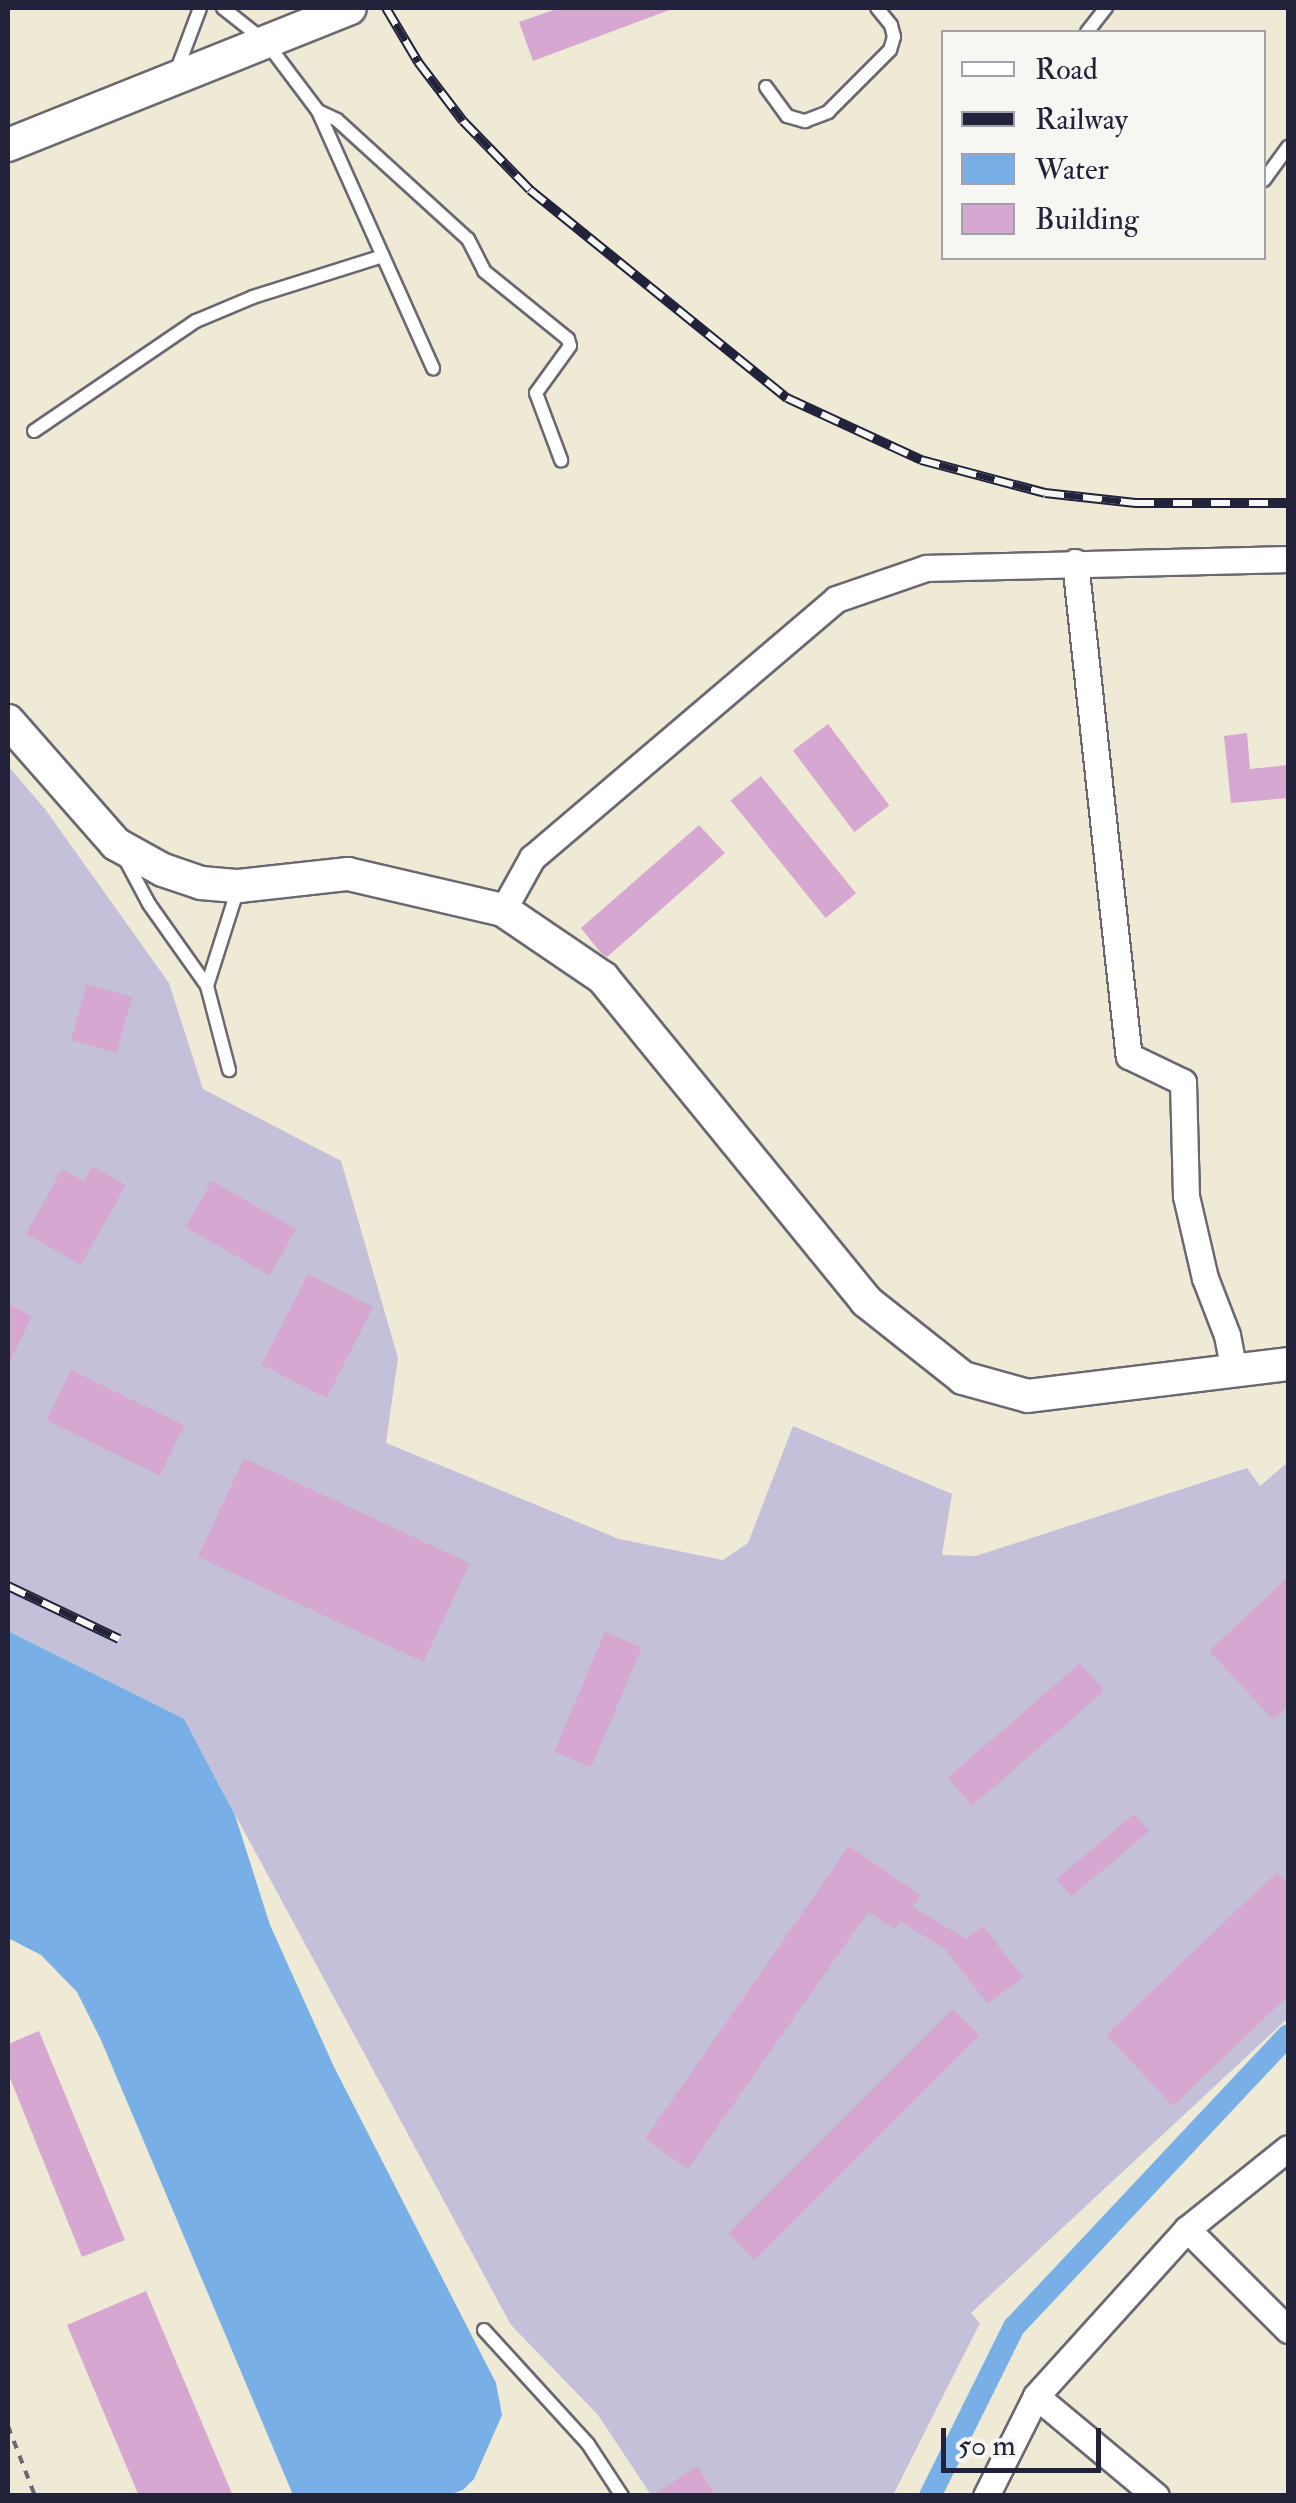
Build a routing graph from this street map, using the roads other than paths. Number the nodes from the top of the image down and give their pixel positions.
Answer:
1 (200, 8) edge
2 (223, 8) edge
3 (350, 8) edge
4 (877, 8) edge
5 (1106, 8) edge
6 (1089, 30) edge
7 (266, 42) junction
8 (174, 79) junction
9 (766, 87) dead end
10 (318, 111) junction
11 (8, 145) edge
12 (1288, 147) edge
13 (1266, 177) edge
14 (383, 256) junction
15 (433, 368) dead end
16 (34, 431) dead end
17 (561, 460) dead end
18 (1288, 559) edge
19 (1076, 562) junction
20 (8, 721) edge
21 (116, 844) junction
22 (239, 886) junction
23 (503, 910) junction
24 (207, 986) junction
25 (229, 1070) dead end
26 (1288, 1364) edge
27 (1234, 1370) junction
28 (1288, 2148) edge
29 (1187, 2229) junction
30 (484, 2330) dead end
31 (1288, 2330) edge
32 (1036, 2396) junction
33 (622, 2496) edge
34 (986, 2496) edge
35 (1156, 2496) edge

1 - 8 lane
2 - 7 lane
3 - 7 street
4 - 9 lane
5 - 6 lane
7 - 8 street
7 - 10 lane
8 - 11 street
10 - 14 lane
10 - 17 lane
12 - 13 lane
14 - 15 lane
14 - 16 lane
18 - 19 street
19 - 23 street
19 - 27 street
20 - 21 street
21 - 22 street
21 - 24 lane
22 - 23 street
22 - 24 lane
23 - 27 street
24 - 25 lane
26 - 27 street
28 - 29 street
29 - 31 street
29 - 32 street
30 - 33 lane
32 - 34 street
32 - 35 street

